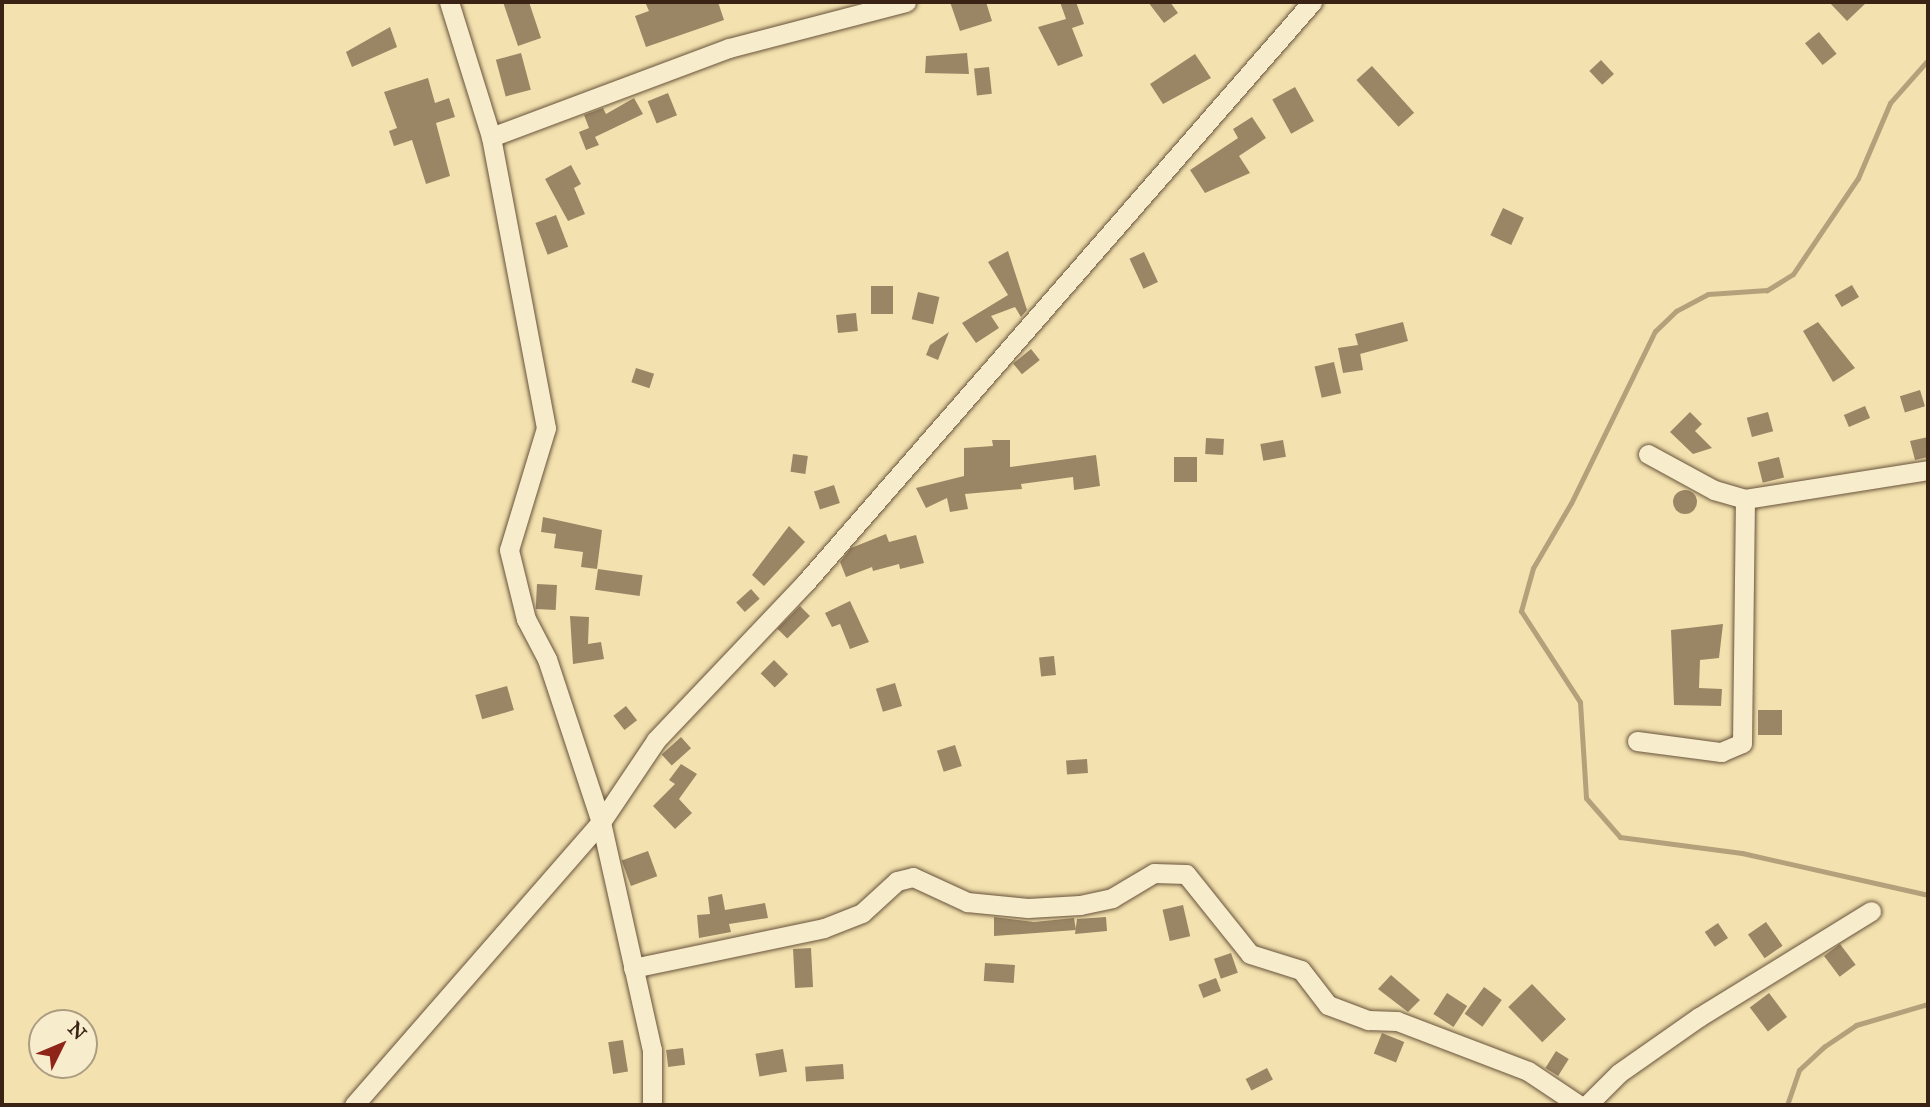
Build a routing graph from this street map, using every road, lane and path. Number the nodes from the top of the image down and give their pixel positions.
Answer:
1 (449, 2) edge
2 (906, 2) edge
3 (1312, 2) edge
4 (491, 137) junction
5 (1648, 454) dead end
6 (1928, 470) edge
7 (1745, 499) junction
8 (1637, 741) dead end
9 (601, 822) junction
10 (1871, 911) dead end
11 (633, 968) junction
12 (354, 1105) edge
13 (652, 1105) edge
14 (1579, 1105) edge
15 (1587, 1105) edge

1 - 4 street
2 - 4 street
3 - 9 street
4 - 9 street
5 - 7 street
6 - 7 street
7 - 8 street
9 - 11 street
9 - 12 street
10 - 15 street
11 - 13 street
11 - 14 street

